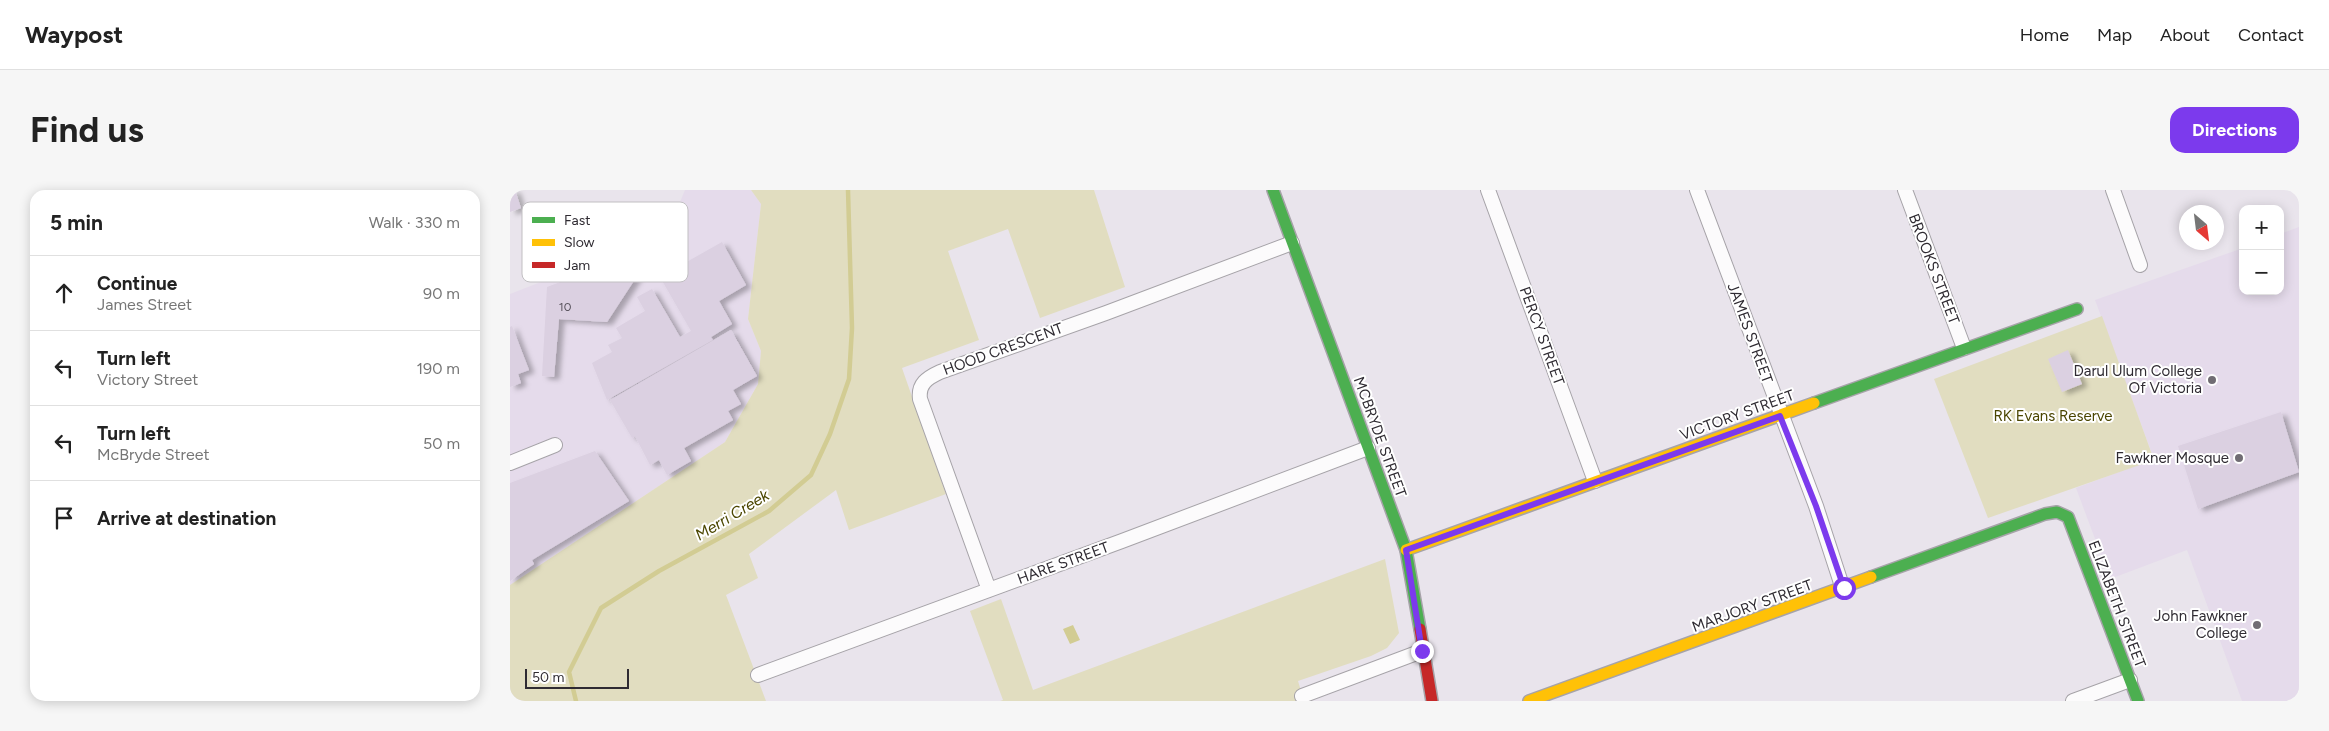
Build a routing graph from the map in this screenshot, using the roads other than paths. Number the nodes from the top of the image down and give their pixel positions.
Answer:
1 (1273, 190) edge
2 (1488, 190) edge
3 (1696, 190) edge
4 (1905, 190) edge
5 (2113, 190) edge
6 (1292, 243) junction
7 (2140, 265) dead end
8 (2077, 309) dead end
9 (1964, 348) junction
10 (1780, 416) junction
11 (555, 446) dead end
12 (1368, 448) junction
13 (510, 463) edge
14 (1595, 481) junction
15 (2068, 517) joint
16 (1406, 550) junction
17 (1844, 588) junction
18 (989, 590) junction
19 (1422, 651) junction
20 (758, 675) dead end
21 (2130, 680) junction
22 (1302, 696) dead end
23 (1432, 701) edge
24 (1529, 701) edge
25 (2073, 701) edge
26 (2138, 701) edge

1 - 6 street, MCBRYDE STREET
2 - 14 street, PERCY STREET
3 - 10 street, JAMES STREET
4 - 9 street, BROOKS STREET
5 - 7 street
6 - 12 street, MCBRYDE STREET
6 - 18 street, HOOD CRESCENT
8 - 9 street, VICTORY STREET
9 - 10 street, VICTORY STREET
10 - 14 street, VICTORY STREET
10 - 17 street, JAMES STREET
11 - 13 street
12 - 16 street, MCBRYDE STREET
12 - 18 street, HARE STREET
14 - 16 street, VICTORY STREET
15 - 17 street, MARJORY STREET
15 - 21 street, ELIZABETH STREET
16 - 19 street, MCBRYDE STREET
17 - 24 street, MARJORY STREET
18 - 20 street, HARE STREET
19 - 22 street
19 - 23 street, MCBRYDE STREET
21 - 25 street
21 - 26 street, ELIZABETH STREET

